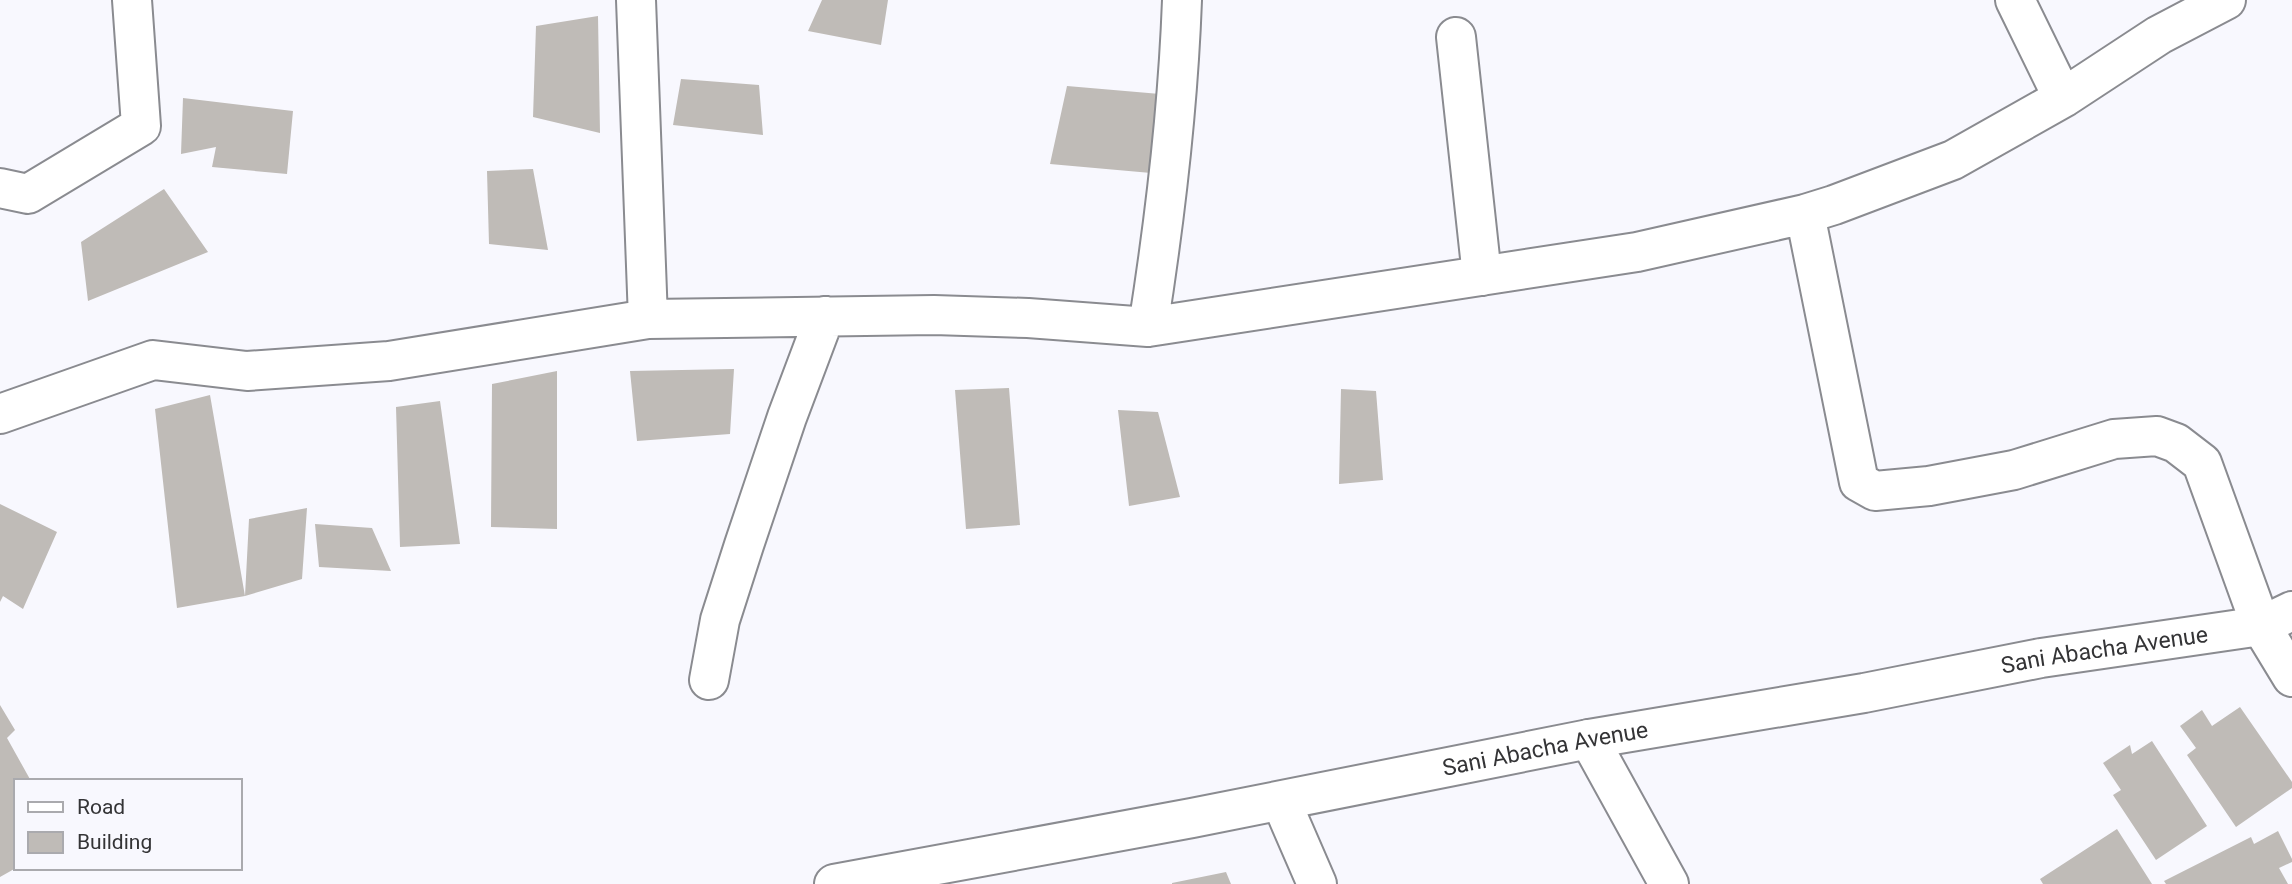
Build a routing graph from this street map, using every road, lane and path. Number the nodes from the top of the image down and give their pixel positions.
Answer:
1 (132, 0) edge
2 (636, 0) edge
3 (1182, 0) edge
4 (2015, 0) edge
5 (2226, 0) edge
6 (1456, 37) dead end
7 (2063, 98) junction
8 (0, 188) edge
9 (1805, 214) junction
10 (1482, 276) junction
11 (825, 317) junction
12 (648, 318) junction
13 (1148, 327) junction
14 (0, 414) edge
15 (2276, 618) edge
16 (2292, 677) edge
17 (709, 680) dead end
18 (1589, 739) junction
19 (1281, 801) junction
20 (834, 884) edge
21 (1317, 884) edge
22 (1669, 884) edge

1 - 8 street
2 - 12 street
3 - 13 street
4 - 7 street
5 - 7 street
6 - 10 street
7 - 9 street
9 - 10 street
9 - 15 street
10 - 13 street
11 - 12 street
11 - 13 street
11 - 17 street
12 - 14 street
15 - 16 street
15 - 18 street, Sani Abacha Avenue
18 - 19 street, Sani Abacha Avenue
18 - 22 street
19 - 20 street, Sani Abacha Avenue
19 - 21 street

